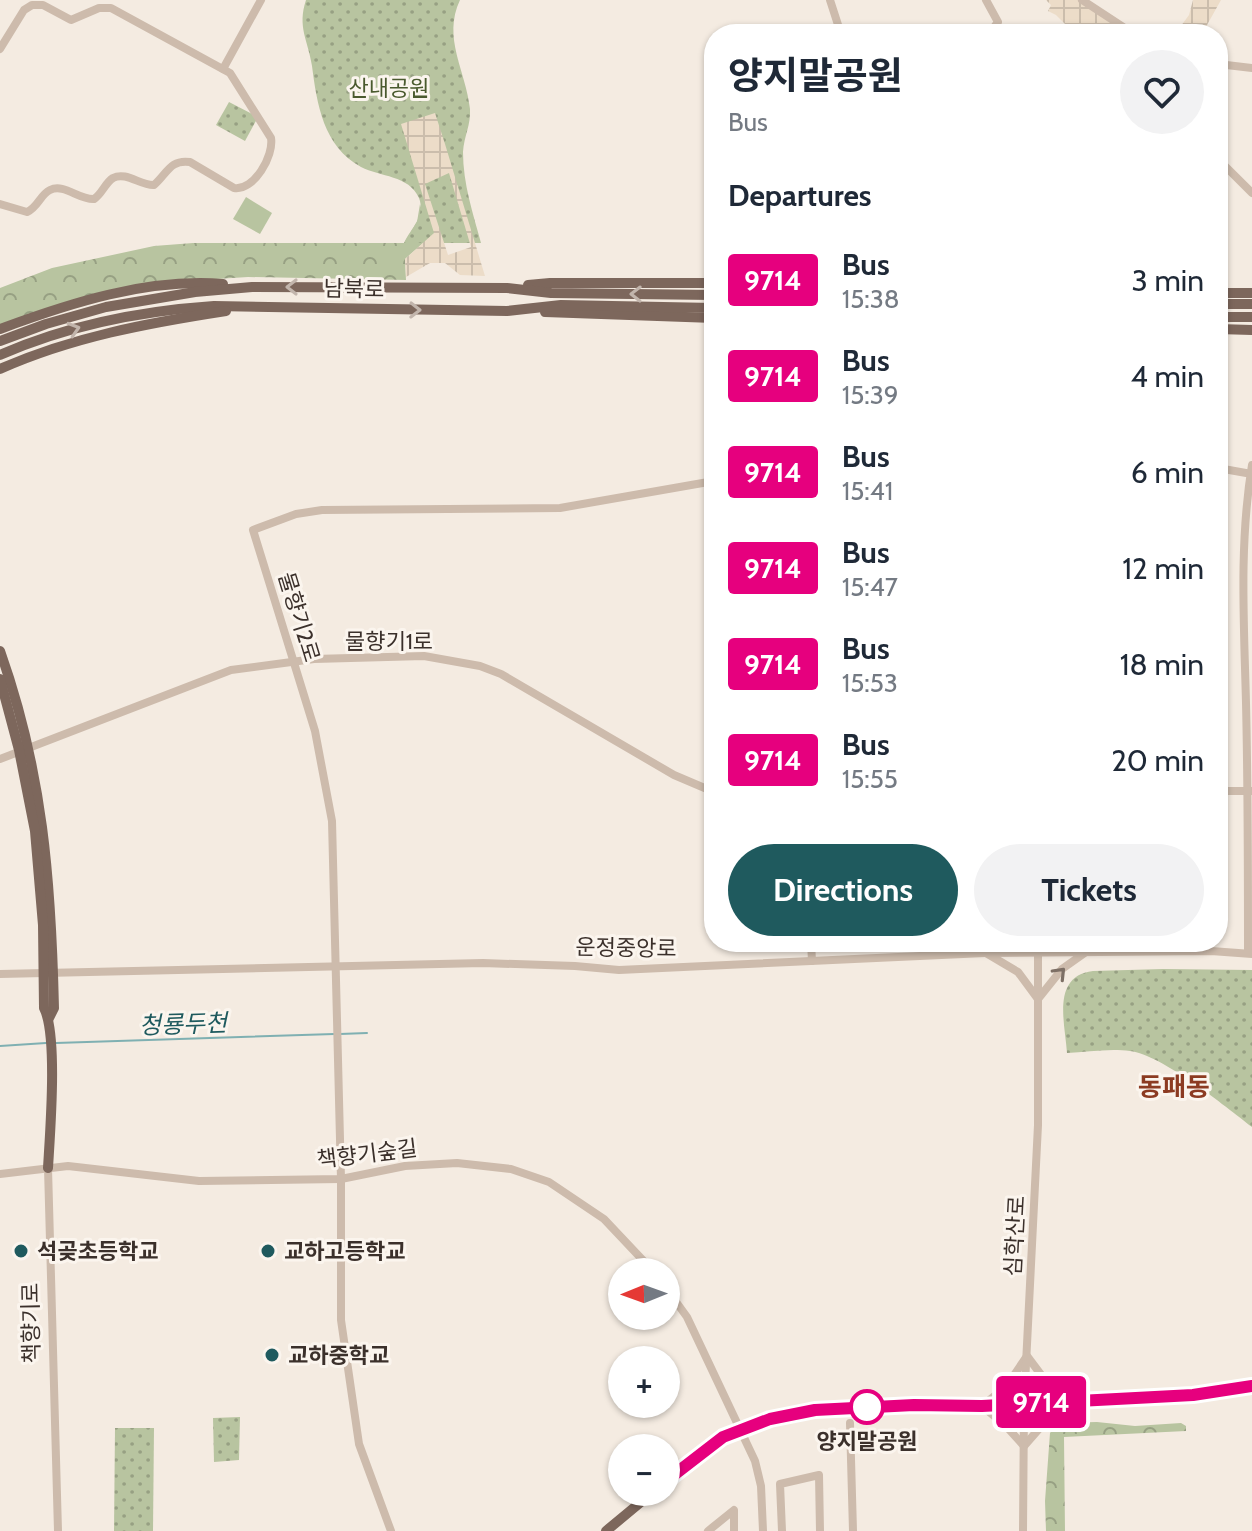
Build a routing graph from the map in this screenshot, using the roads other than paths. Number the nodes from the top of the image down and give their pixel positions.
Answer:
1 (261, 0) edge
2 (830, 0) edge
3 (986, 0) edge
4 (1082, 0) edge
5 (838, 24) edge
6 (996, 24) edge
7 (1119, 24) edge
8 (0, 49) edge
9 (1228, 65) edge
10 (1252, 68) edge
11 (223, 69) junction
12 (1228, 169) edge
13 (1252, 193) edge
14 (0, 204) edge
15 (704, 283) edge
16 (252, 287) junction
17 (507, 288) junction
18 (1228, 293) edge
19 (1252, 293) edge
20 (704, 295) edge
21 (1228, 304) edge
22 (1252, 304) edge
23 (251, 307) junction
24 (704, 308) edge
25 (507, 311) junction
26 (1228, 317) edge
27 (1252, 317) edge
28 (704, 318) edge
29 (0, 329) edge
30 (1228, 329) edge
31 (1252, 330) edge
32 (0, 341) edge
33 (0, 355) edge
34 (0, 369) edge
35 (1228, 469) edge
36 (1252, 471) edge
37 (704, 483) edge
38 (0, 651) edge
39 (293, 661) junction
40 (0, 679) edge
41 (23, 748) junction
42 (0, 759) edge
43 (704, 788) edge
44 (1228, 791) edge
45 (1250, 791) edge
46 (812, 952) edge
47 (994, 952) edge
48 (1038, 952) edge
49 (1086, 952) edge
50 (1228, 952) edge
51 (985, 953) junction
52 (1250, 953) edge
53 (812, 961) junction
54 (336, 967) junction
55 (0, 974) edge
56 (48, 974) junction
57 (1038, 999) junction
58 (48, 1168) junction
59 (0, 1174) edge
60 (341, 1179) junction
61 (641, 1258) edge
62 (680, 1307) edge
63 (1027, 1356) junction
64 (1252, 1387) edge
65 (1070, 1400) junction
66 (1024, 1404) junction
67 (982, 1406) junction
68 (850, 1423) dead end
69 (741, 1429) junction
70 (1024, 1446) junction
71 (680, 1470) edge
72 (636, 1506) edge
73 (58, 1531) edge
74 (391, 1531) edge
75 (606, 1531) edge
76 (708, 1531) edge
77 (734, 1531) edge
78 (763, 1531) edge
79 (782, 1531) edge
80 (820, 1531) edge
81 (853, 1531) edge
82 (1023, 1531) edge

1 - 11 street
2 - 5 street
3 - 6 street
4 - 7 street
8 - 11 street
9 - 10 street
11 - 14 street
12 - 13 street
15 - 17 main road
17 -> 16 main road, 남북로
16 - 29 main road
16 - 32 main road, 남북로
20 -> 17 main road, 남북로
18 - 19 main road
21 - 22 main road
23 -> 25 main road, 남북로
33 -> 23 main road, 남북로
23 - 34 main road
24 - 25 main road, 남북로
25 - 28 main road
26 - 27 main road
30 - 31 main road
35 - 36 street
36 - 45 street
37 - 39 street, 물향기2로
38 - 41 main road, 책향기로
39 - 41 street, 물향기1로
39 - 43 street, 물향기1로
39 - 54 street, 물향기2로
40 - 41 main road, 책향기로
41 - 42 street, 물향기1로
41 - 56 main road, 책향기로
44 - 45 street
45 - 52 street
46 - 53 street
47 - 51 street, 운정중앙로
48 - 57 street, 심학산로
57 -> 49 street
50 - 52 street, 운정중앙로
51 - 53 street, 운정중앙로
51 - 57 street
53 - 54 street, 운정중앙로
54 - 56 street, 운정중앙로
54 - 60 street, 물향기2로
55 - 56 street, 운정중앙로
56 - 58 main road, 책향기로
57 - 63 street, 심학산로
58 - 59 street, 책향기숲길
58 - 60 street, 책향기숲길
58 - 73 street, 책향기로
60 - 61 street, 책향기숲길
60 - 74 street
62 - 69 street
63 - 65 street
63 - 66 street, 심학산로
63 - 67 street
64 - 65 main road
65 - 66 main road
65 - 70 street
66 - 67 main road
66 - 70 street, 심학산로
67 - 69 main road
67 - 70 street
68 - 81 street
69 - 71 main road
69 - 78 street
70 - 82 street, 심학산로
72 - 75 main road
76 - 77 street
79 - 80 street

